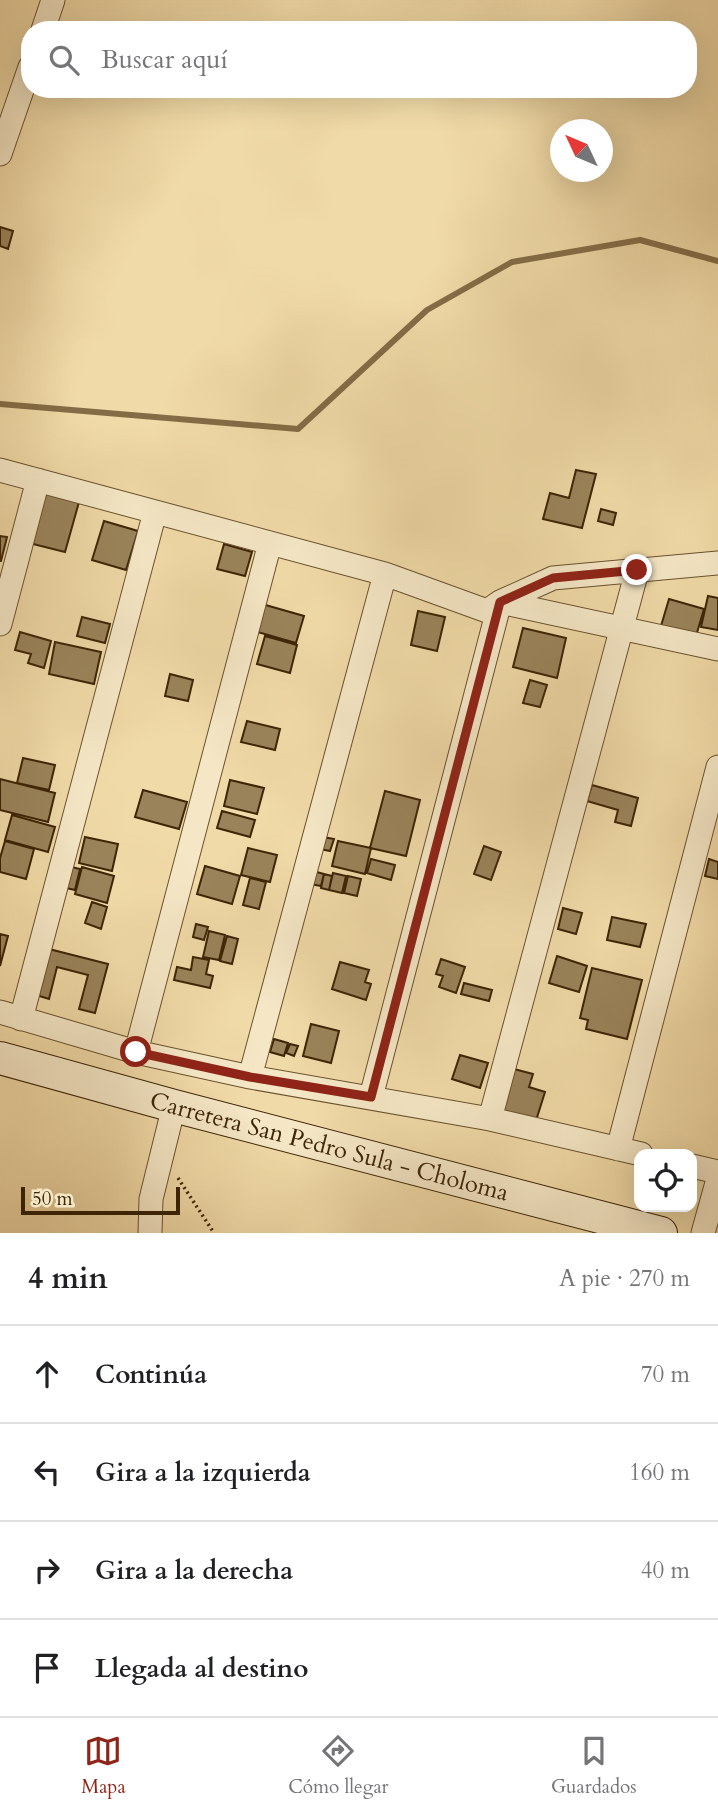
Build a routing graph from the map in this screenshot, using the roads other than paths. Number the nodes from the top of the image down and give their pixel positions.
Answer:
1 (53, 0) edge
2 (46, 21) edge
3 (21, 93) edge
4 (0, 154) edge
5 (0, 470) edge
6 (38, 480) junction
7 (155, 512) junction
8 (270, 543) junction
9 (718, 563) edge
10 (637, 570) junction
11 (384, 574) junction
12 (500, 602) junction
13 (0, 624) edge
14 (622, 628) junction
15 (718, 649) edge
16 (718, 767) edge
17 (11, 1016) edge
18 (136, 1052) junction
19 (0, 1058) edge
20 (250, 1077) junction
21 (371, 1097) junction
22 (174, 1106) junction
23 (490, 1119) junction
24 (618, 1149) junction
25 (634, 1152) edge
26 (697, 1167) edge
27 (718, 1172) edge
28 (718, 1180) edge
29 (150, 1233) edge
30 (661, 1233) edge
31 (703, 1233) edge

1 - 2 street
3 - 4 street
5 - 6 street
6 - 7 street
6 - 13 street
7 - 8 street
7 - 17 street
8 - 11 street
8 - 18 street
9 - 10 street
10 - 12 street
10 - 14 street
11 - 12 street
11 - 20 street
12 - 14 street
12 - 21 street
14 - 15 street
14 - 23 street
16 - 24 street
17 - 18 street
18 - 20 street
19 - 22 main road, Carretera San Pedro Sula - Choloma
20 - 21 street
21 - 23 street
22 - 29 street
22 - 30 main road, Carretera San Pedro Sula - Choloma
23 - 24 street
24 - 25 street
26 - 27 street
28 - 31 street

